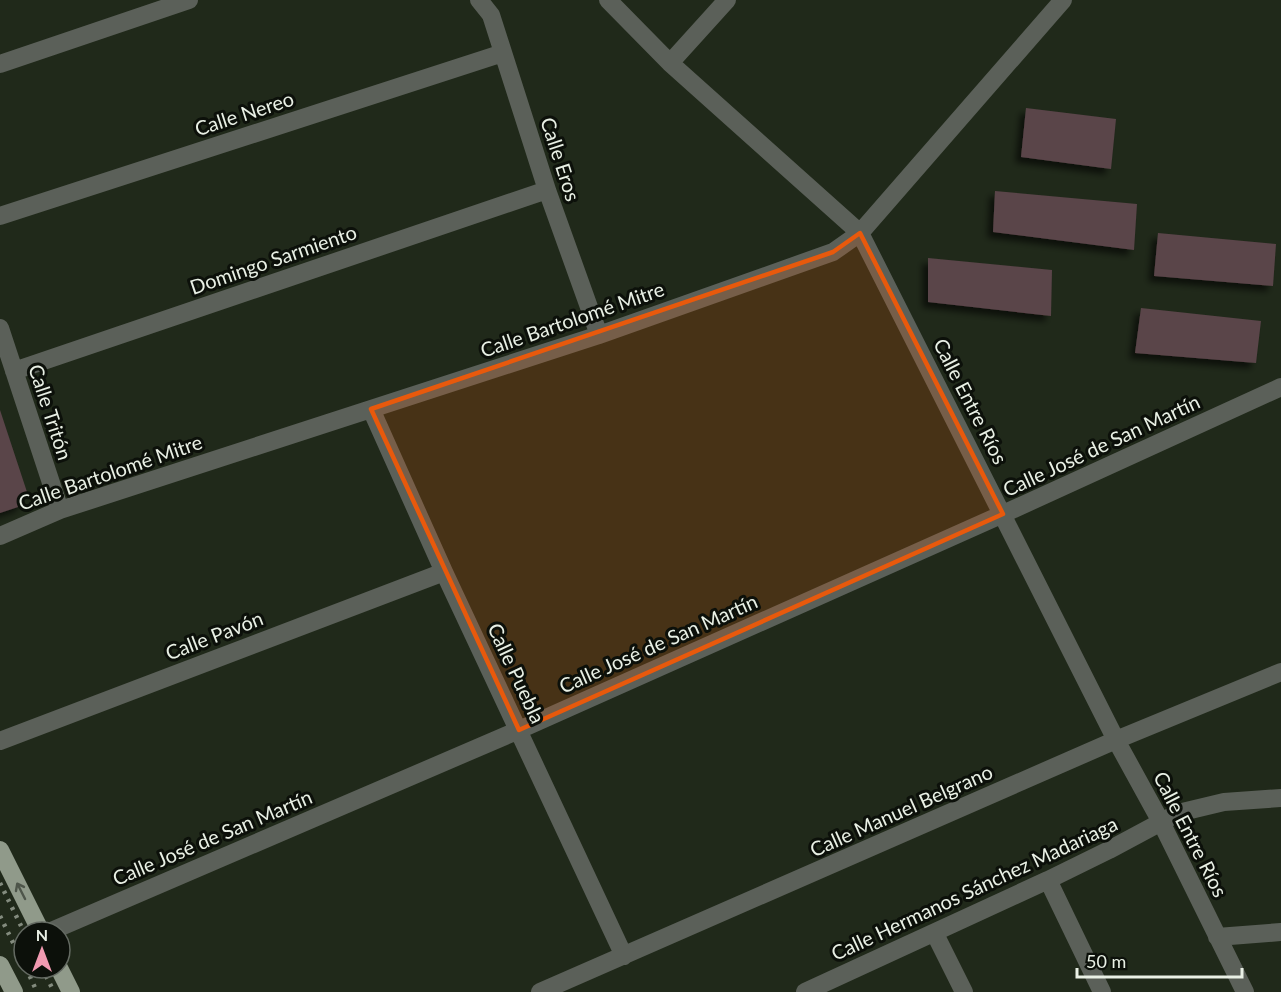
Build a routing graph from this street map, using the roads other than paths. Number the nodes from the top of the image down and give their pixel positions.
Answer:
1 (189, 0) edge
2 (479, 0) edge
3 (608, 0) edge
4 (727, 0) edge
5 (1063, 0) edge
6 (502, 53) junction
7 (670, 63) junction
8 (0, 64) edge
9 (547, 190) junction
10 (0, 216) edge
11 (860, 233) junction
12 (0, 328) edge
13 (599, 335) junction
14 (14, 371) junction
15 (1281, 387) edge
16 (371, 409) junction
17 (60, 510) junction
18 (1003, 514) junction
19 (0, 536) edge
20 (444, 572) junction
21 (1281, 672) edge
22 (519, 730) junction
23 (1116, 740) junction
24 (0, 741) edge
25 (1281, 798) edge
26 (1161, 822) junction
27 (0, 850) edge
28 (1048, 880) junction
29 (35, 920) edge
30 (72, 922) edge
31 (1281, 932) edge
32 (935, 934) junction
33 (1217, 937) junction
34 (624, 956) junction
35 (0, 964) edge
36 (817, 989) edge
37 (14, 992) edge
38 (540, 992) edge
39 (964, 992) edge
40 (1102, 992) edge
41 (1245, 992) edge

1 - 8 street
2 - 6 street, Calle Eros
3 - 7 street, Calle Entre Ríos
4 - 7 street
5 - 11 street, Calle Bartolomé Mitre
6 - 9 street, Calle Eros
6 - 10 street, Calle Nereo
7 - 11 street, Calle Entre Ríos
9 - 13 street, Calle Eros
9 - 14 street, Domingo Sarmiento
11 - 13 street, Calle Bartolomé Mitre
11 - 18 street, Calle Entre Ríos
12 - 14 street, Calle Tritón
13 - 16 street, Calle Bartolomé Mitre
14 - 17 street, Calle Tritón
15 - 18 street, Calle José de San Martín
16 - 17 street, Calle Bartolomé Mitre
16 - 20 street, Calle Puebla
17 - 19 street, Calle Bartolomé Mitre
18 - 22 street, Calle José de San Martín
18 - 23 street, Calle Entre Ríos
20 - 22 street, Calle Puebla
20 - 24 street, Calle Pavón
21 - 23 street, Calle Manuel Belgrano
22 - 30 street, Calle José de San Martín
22 - 34 street, Calle Puebla
23 - 26 street, Calle Entre Ríos
23 - 34 street, Calle Manuel Belgrano
25 - 26 street, Calle Hermanos Sánchez Madariaga
26 - 28 street, Calle Hermanos Sánchez Madariaga
26 - 33 street, Calle Entre Ríos
29 -> 27 main road
28 - 32 street, Calle Hermanos Sánchez Madariaga
28 - 40 street
31 - 33 street
32 - 36 street, Calle Hermanos Sánchez Madariaga
32 - 39 street
33 - 41 street, Calle Entre Ríos
34 - 38 street, Calle Manuel Belgrano
35 - 37 main road

